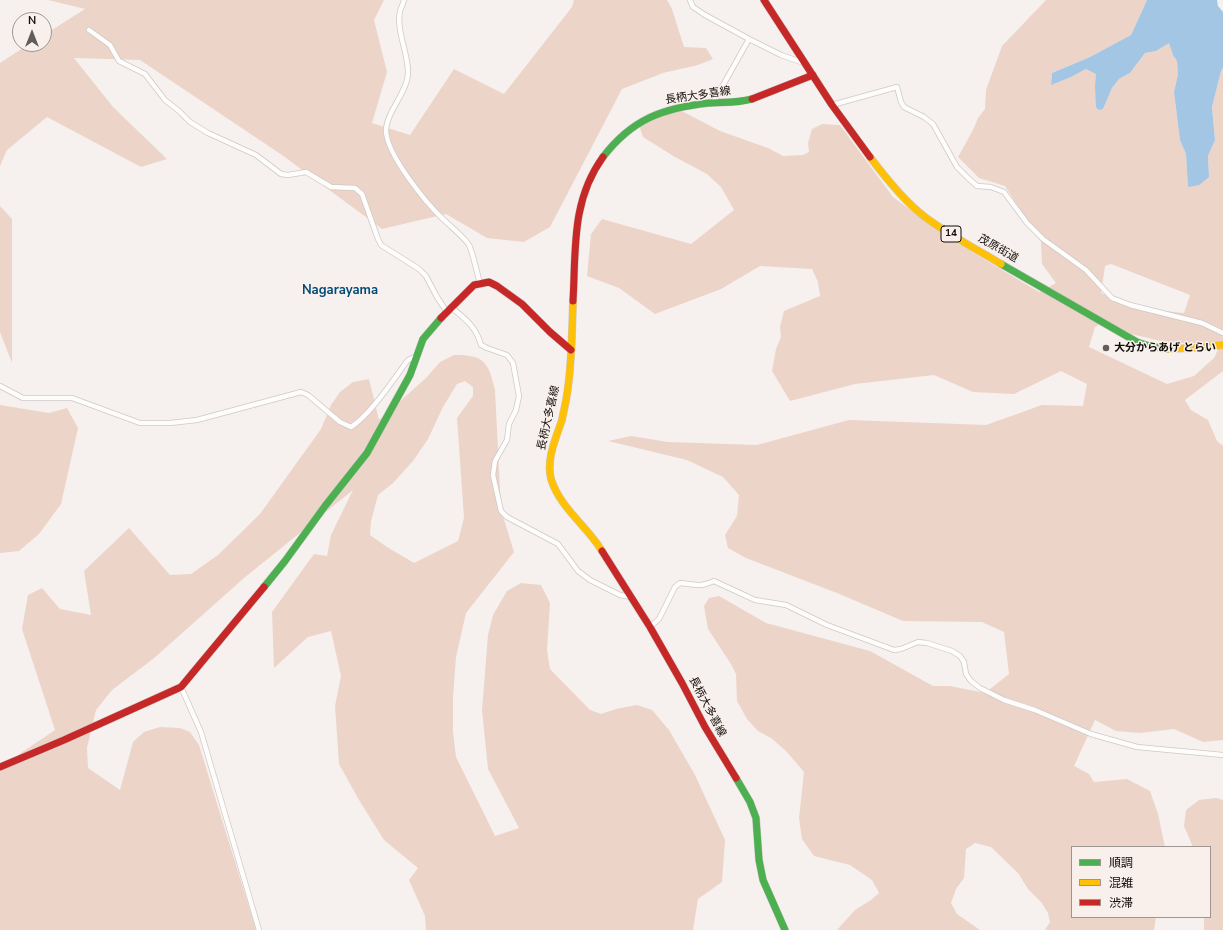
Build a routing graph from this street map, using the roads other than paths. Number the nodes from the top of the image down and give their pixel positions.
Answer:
1 (404, 0) edge
2 (690, 0) edge
3 (764, 0) edge
4 (89, 30) dead end
5 (749, 39) junction
6 (805, 63) junction
7 (813, 75) junction
8 (713, 103) junction
9 (832, 104) junction
10 (480, 283) junction
11 (449, 309) junction
12 (1223, 333) edge
13 (1223, 345) edge
14 (571, 350) junction
15 (417, 356) junction
16 (0, 386) edge
17 (631, 597) junction
18 (650, 627) junction
19 (181, 687) junction
20 (1223, 755) edge
21 (0, 767) edge
22 (259, 930) edge
23 (785, 930) edge

1 - 10 street
2 - 5 street
3 - 6 main road, 茂原街道 / 14
4 - 11 street
5 - 6 street
5 - 8 street
6 - 7 main road, 茂原街道 / 14
7 - 8 main road, 長柄大多喜線
7 - 9 main road, 茂原街道 / 14
8 - 14 main road, 長柄大多喜線
9 - 12 street
9 - 13 main road, 茂原街道 / 14
10 - 11 main road
10 - 14 main road
11 - 15 main road
11 - 17 street
14 - 17 main road, 長柄大多喜線
15 - 16 street
15 - 19 main road
17 - 18 main road, 長柄大多喜線
18 - 20 street
18 - 23 main road, 長柄大多喜線
19 - 21 main road
19 - 22 street

